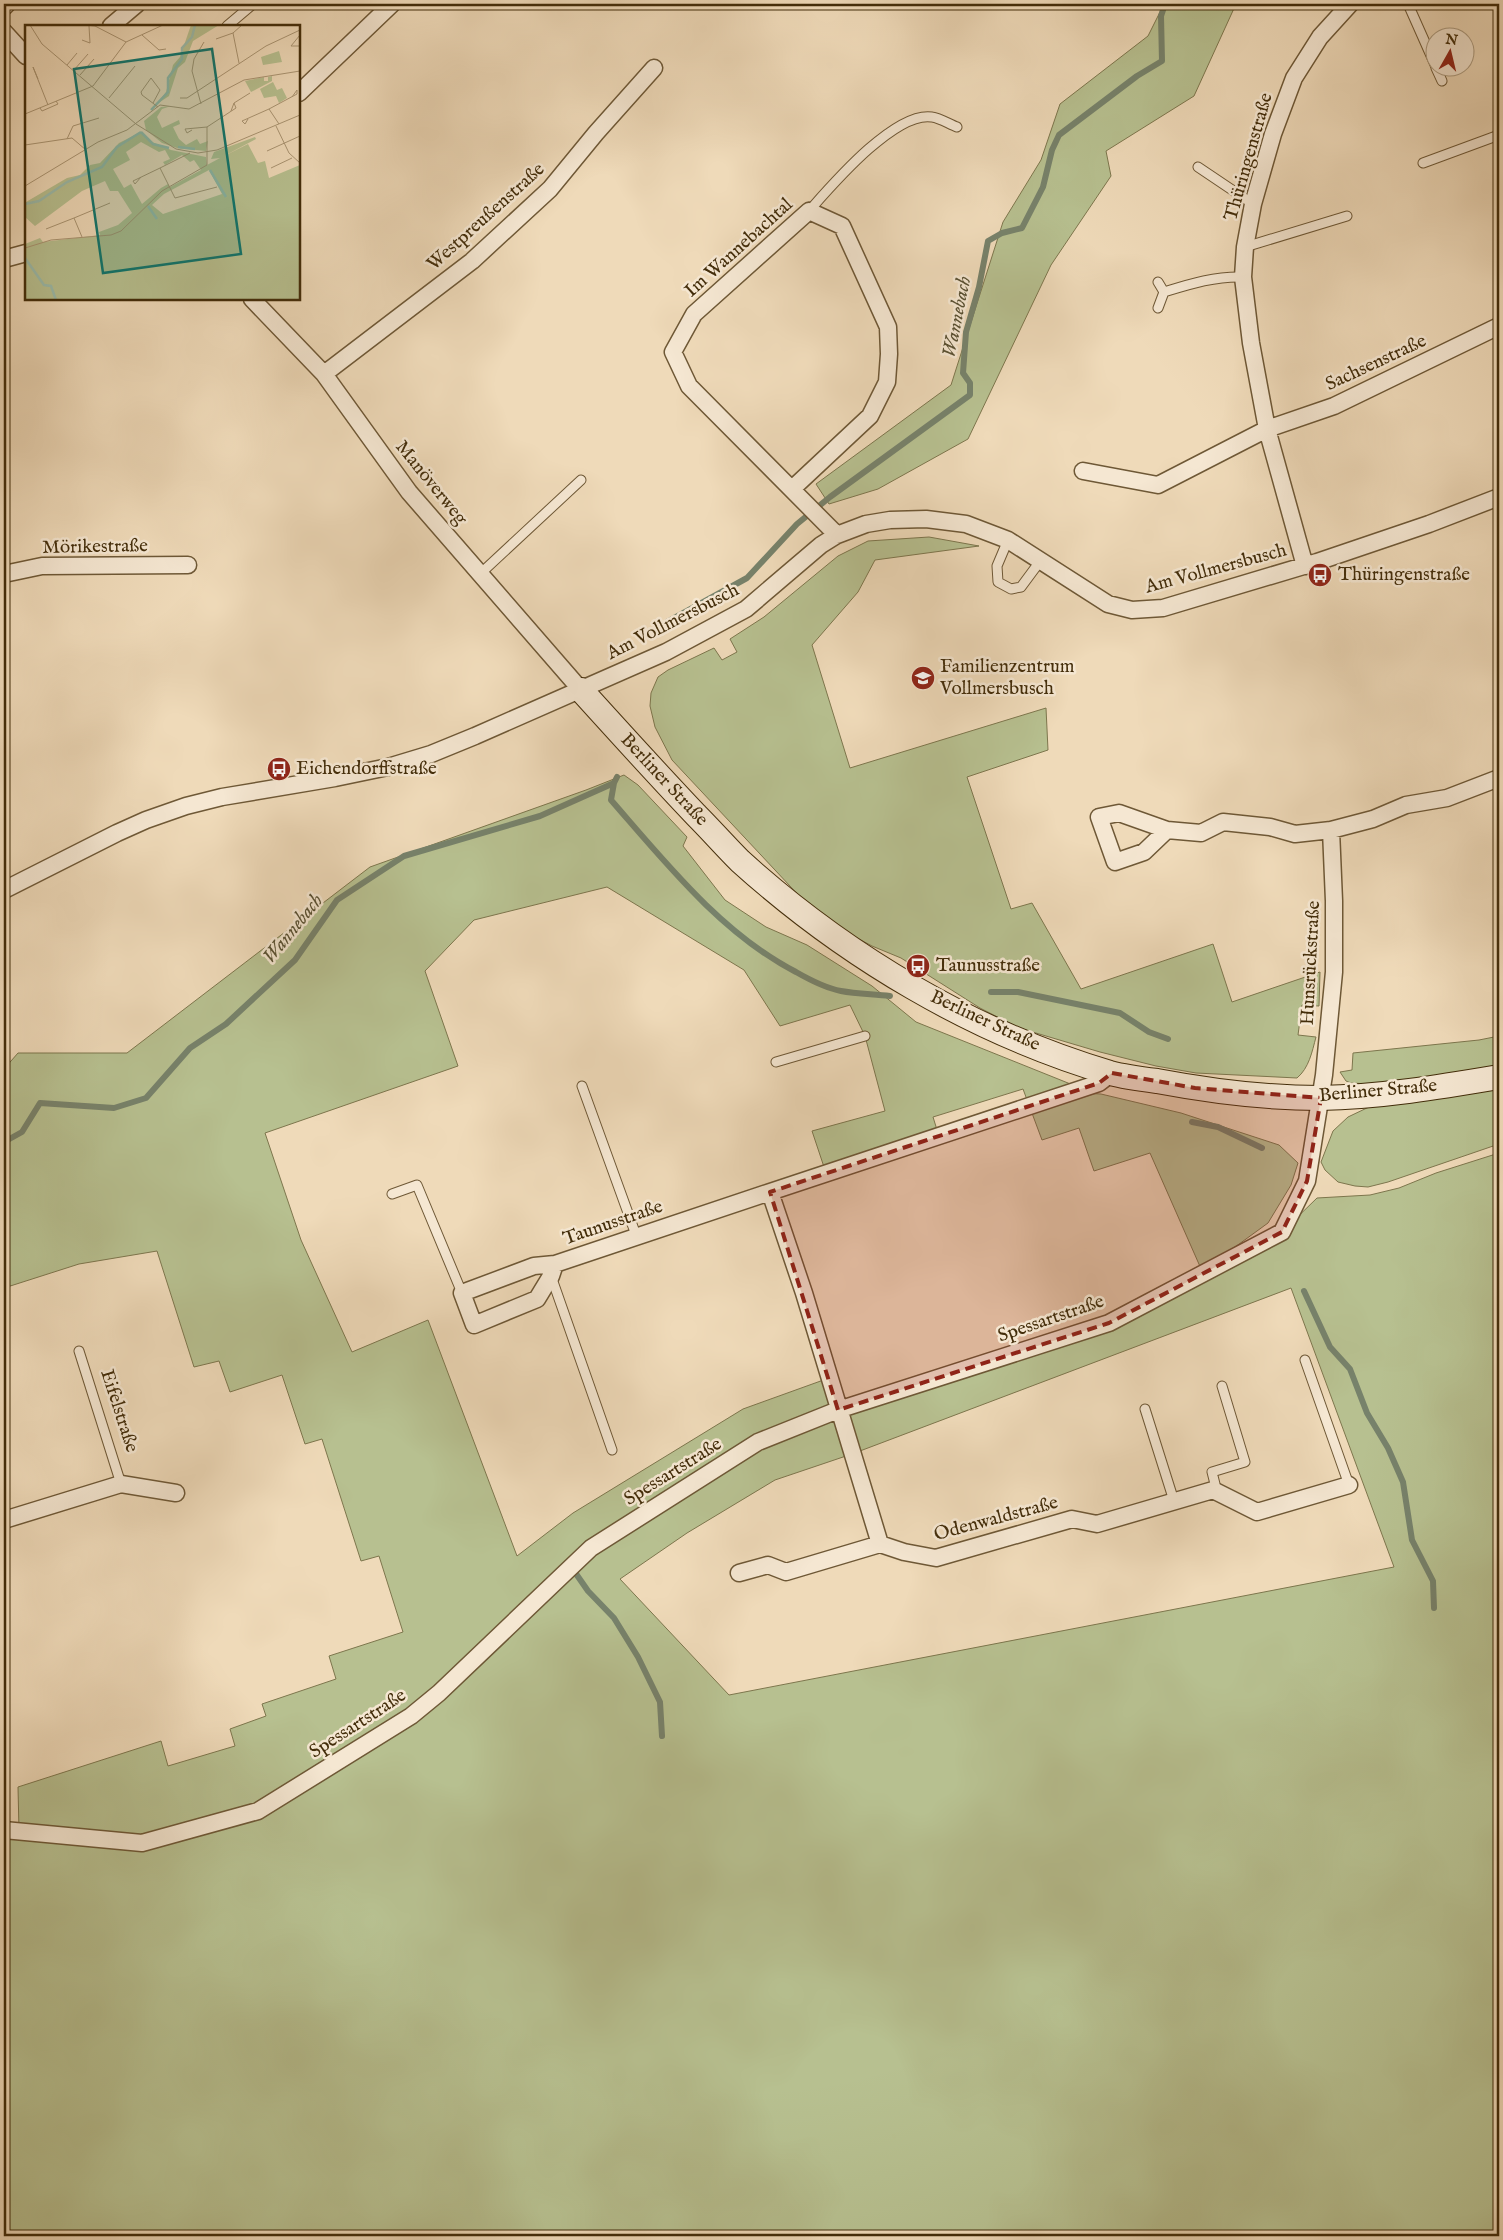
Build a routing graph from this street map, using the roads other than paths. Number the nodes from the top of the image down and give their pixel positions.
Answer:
1 (7, 4) edge
2 (137, 4) edge
3 (253, 4) edge
4 (392, 4) edge
5 (1350, 4) edge
6 (1408, 4) edge
7 (4, 6) edge
8 (112, 25) edge
9 (228, 25) edge
10 (4, 32) edge
11 (1426, 44) edge
12 (25, 55) edge
13 (654, 68) dead end
14 (1441, 78) edge
15 (1442, 81) dead end
16 (300, 92) edge
17 (957, 127) dead end
18 (1499, 136) edge
19 (1423, 163) dead end
20 (1198, 167) dead end
21 (1253, 204) junction
22 (809, 211) junction
23 (1347, 216) dead end
24 (1245, 247) junction
25 (25, 253) edge
26 (4, 259) edge
27 (1243, 277) junction
28 (1158, 282) dead end
29 (1164, 292) junction
30 (253, 300) edge
31 (1158, 308) dead end
32 (1499, 326) edge
33 (324, 374) junction
34 (1267, 429) junction
35 (1083, 471) dead end
36 (581, 480) dead end
37 (798, 495) junction
38 (1499, 496) edge
39 (837, 535) junction
40 (1008, 540) junction
41 (1042, 560) junction
42 (188, 565) dead end
43 (1305, 566) junction
44 (4, 574) edge
45 (480, 574) junction
46 (581, 690) junction
47 (1499, 778) edge
48 (1167, 830) dead end
49 (1331, 830) junction
50 (4, 889) edge
51 (865, 1036) dead end
52 (776, 1062) dead end
53 (1112, 1073) junction
54 (1499, 1077) edge
55 (582, 1086) dead end
56 (1321, 1098) junction
57 (770, 1192) junction
58 (392, 1194) dead end
59 (636, 1235) junction
60 (553, 1270) junction
61 (462, 1293) junction
62 (78, 1351) dead end
63 (1305, 1360) dead end
64 (1222, 1386) dead end
65 (1145, 1408) dead end
66 (838, 1410) junction
67 (612, 1450) dead end
68 (121, 1484) junction
69 (1349, 1485) joint
70 (1213, 1490) junction
71 (176, 1493) dead end
72 (1174, 1501) junction
73 (4, 1520) edge
74 (880, 1544) junction
75 (739, 1573) dead end
76 (4, 1830) edge

1 - 7 street
2 - 8 street
3 - 9 lane
4 - 16 street
5 - 21 street, Thüringenstraße
6 - 11 lane
10 - 12 street
13 - 33 street, Westpreußenstraße
14 - 15 lane
17 - 22 lane
18 - 19 lane
20 - 21 lane
21 - 24 street, Thüringenstraße
22 - 37 street, Im Wannebachtal
22 - 37 street, Im Wannebachtal
23 - 24 lane
24 - 27 street, Thüringenstraße
25 - 26 street
27 - 29 lane
27 - 34 street, Thüringenstraße
28 - 29 lane
29 - 31 lane
30 - 33 street, Manöverweg
32 - 34 street, Sachsenstraße
33 - 45 street, Manöverweg
34 - 35 street
34 - 43 street, Thüringenstraße
36 - 45 lane
37 - 39 street, Im Wannebachtal
38 - 43 street, Am Vollmersbusch
39 - 40 street, Am Vollmersbusch
39 - 46 street, Am Vollmersbusch
40 - 41 street, Am Vollmersbusch
40 - 41 lane
41 - 43 street, Am Vollmersbusch
42 - 44 street, Mörikestraße
45 - 46 street, Manöverweg
46 - 50 street
46 - 53 street, Berliner Straße
47 - 49 street
48 - 49 street
49 - 56 street, Hunsrückstraße
51 - 52 lane
53 - 56 street, Berliner Straße
53 - 57 street, Taunusstraße
54 - 56 street, Berliner Straße
55 - 59 lane
56 - 66 street, Spessartstraße
57 - 59 street, Taunusstraße
57 - 66 street
58 - 61 lane
59 - 60 street, Taunusstraße
60 - 61 street, Taunusstraße
60 - 61 street
60 - 67 lane
62 - 68 lane, Eifelstraße
63 - 69 lane
64 - 70 lane
65 - 72 lane
66 - 74 street
66 - 76 street, Spessartstraße
68 - 71 street
68 - 73 street
69 - 70 street
70 - 72 street, Odenwaldstraße
72 - 74 street, Odenwaldstraße
74 - 75 street

